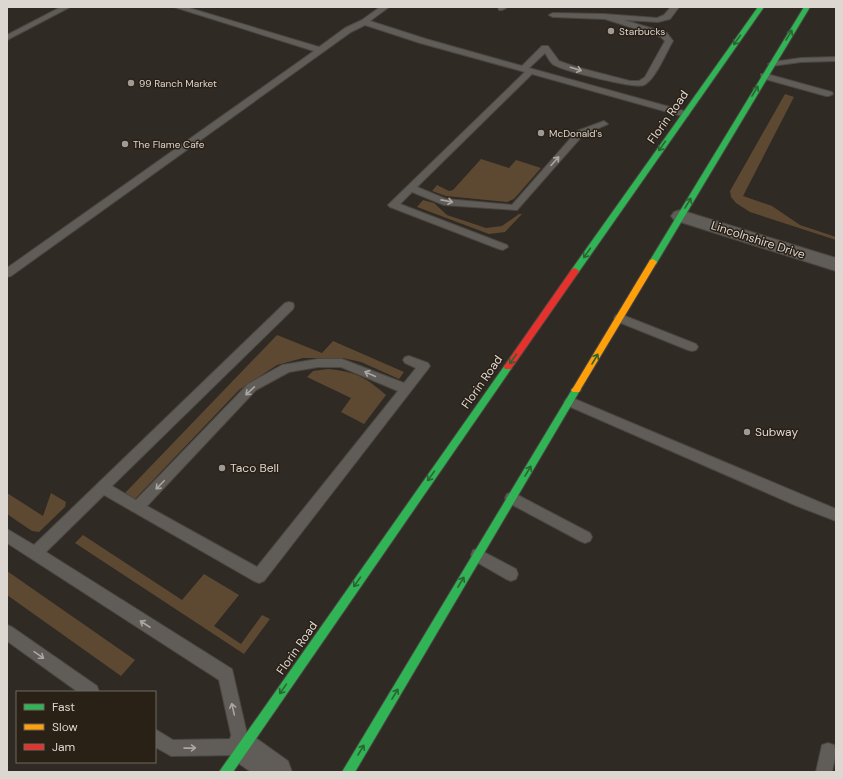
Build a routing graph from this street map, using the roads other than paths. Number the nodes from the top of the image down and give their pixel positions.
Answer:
1 (66, 7) edge
2 (178, 7) edge
3 (385, 7) edge
4 (675, 7) edge
5 (761, 7) edge
6 (807, 7) edge
7 (553, 15) dead end
8 (604, 16) junction
9 (365, 22) junction
10 (7, 38) edge
11 (319, 50) junction
12 (836, 59) edge
13 (772, 64) junction
14 (527, 70) junction
15 (764, 76) junction
16 (829, 94) dead end
17 (685, 114) junction
18 (604, 124) dead end
19 (410, 188) junction
20 (680, 216) junction
21 (503, 247) dead end
22 (836, 265) edge
23 (7, 273) edge
24 (289, 306) dead end
25 (620, 318) junction
26 (692, 347) dead end
27 (409, 360) dead end
28 (406, 389) junction
29 (570, 402) junction
30 (103, 488) junction
31 (512, 498) junction
32 (138, 507) junction
33 (836, 515) edge
34 (7, 535) edge
35 (585, 537) dead end
36 (35, 553) junction
37 (478, 555) junction
38 (511, 574) dead end
39 (7, 632) edge
40 (90, 691) edge
41 (156, 738) edge
42 (242, 747) junction
43 (828, 751) dead end
44 (225, 772) edge
45 (277, 772) edge
46 (348, 772) edge
47 (824, 772) edge

1 - 10 lane
2 - 11 lane
3 - 9 lane
4 - 8 lane
5 -> 17 main road, Florin Road
13 -> 6 main road
7 - 8 lane
14 -> 8 lane
9 - 11 lane
9 - 14 lane
11 - 23 lane
12 - 13 lane
13 - 15 main road
14 - 17 lane
14 - 19 lane
15 - 16 lane
20 -> 15 main road
17 -> 42 main road, Florin Road
19 -> 18 lane
19 - 21 lane
20 - 22 street, Lincolnshire Drive
20 - 25 main road
24 - 30 lane
25 - 26 lane
29 -> 25 main road
27 - 28 lane
28 -> 32 lane
28 - 32 lane
31 -> 29 main road
29 - 33 lane
30 - 32 lane
30 - 36 lane
31 - 35 lane
31 - 37 main road
34 - 36 lane
42 -> 36 lane
37 - 38 lane
46 -> 37 main road
39 -> 40 lane
41 -> 42 lane
42 - 44 main road, Florin Road
42 - 45 street
43 - 47 lane

